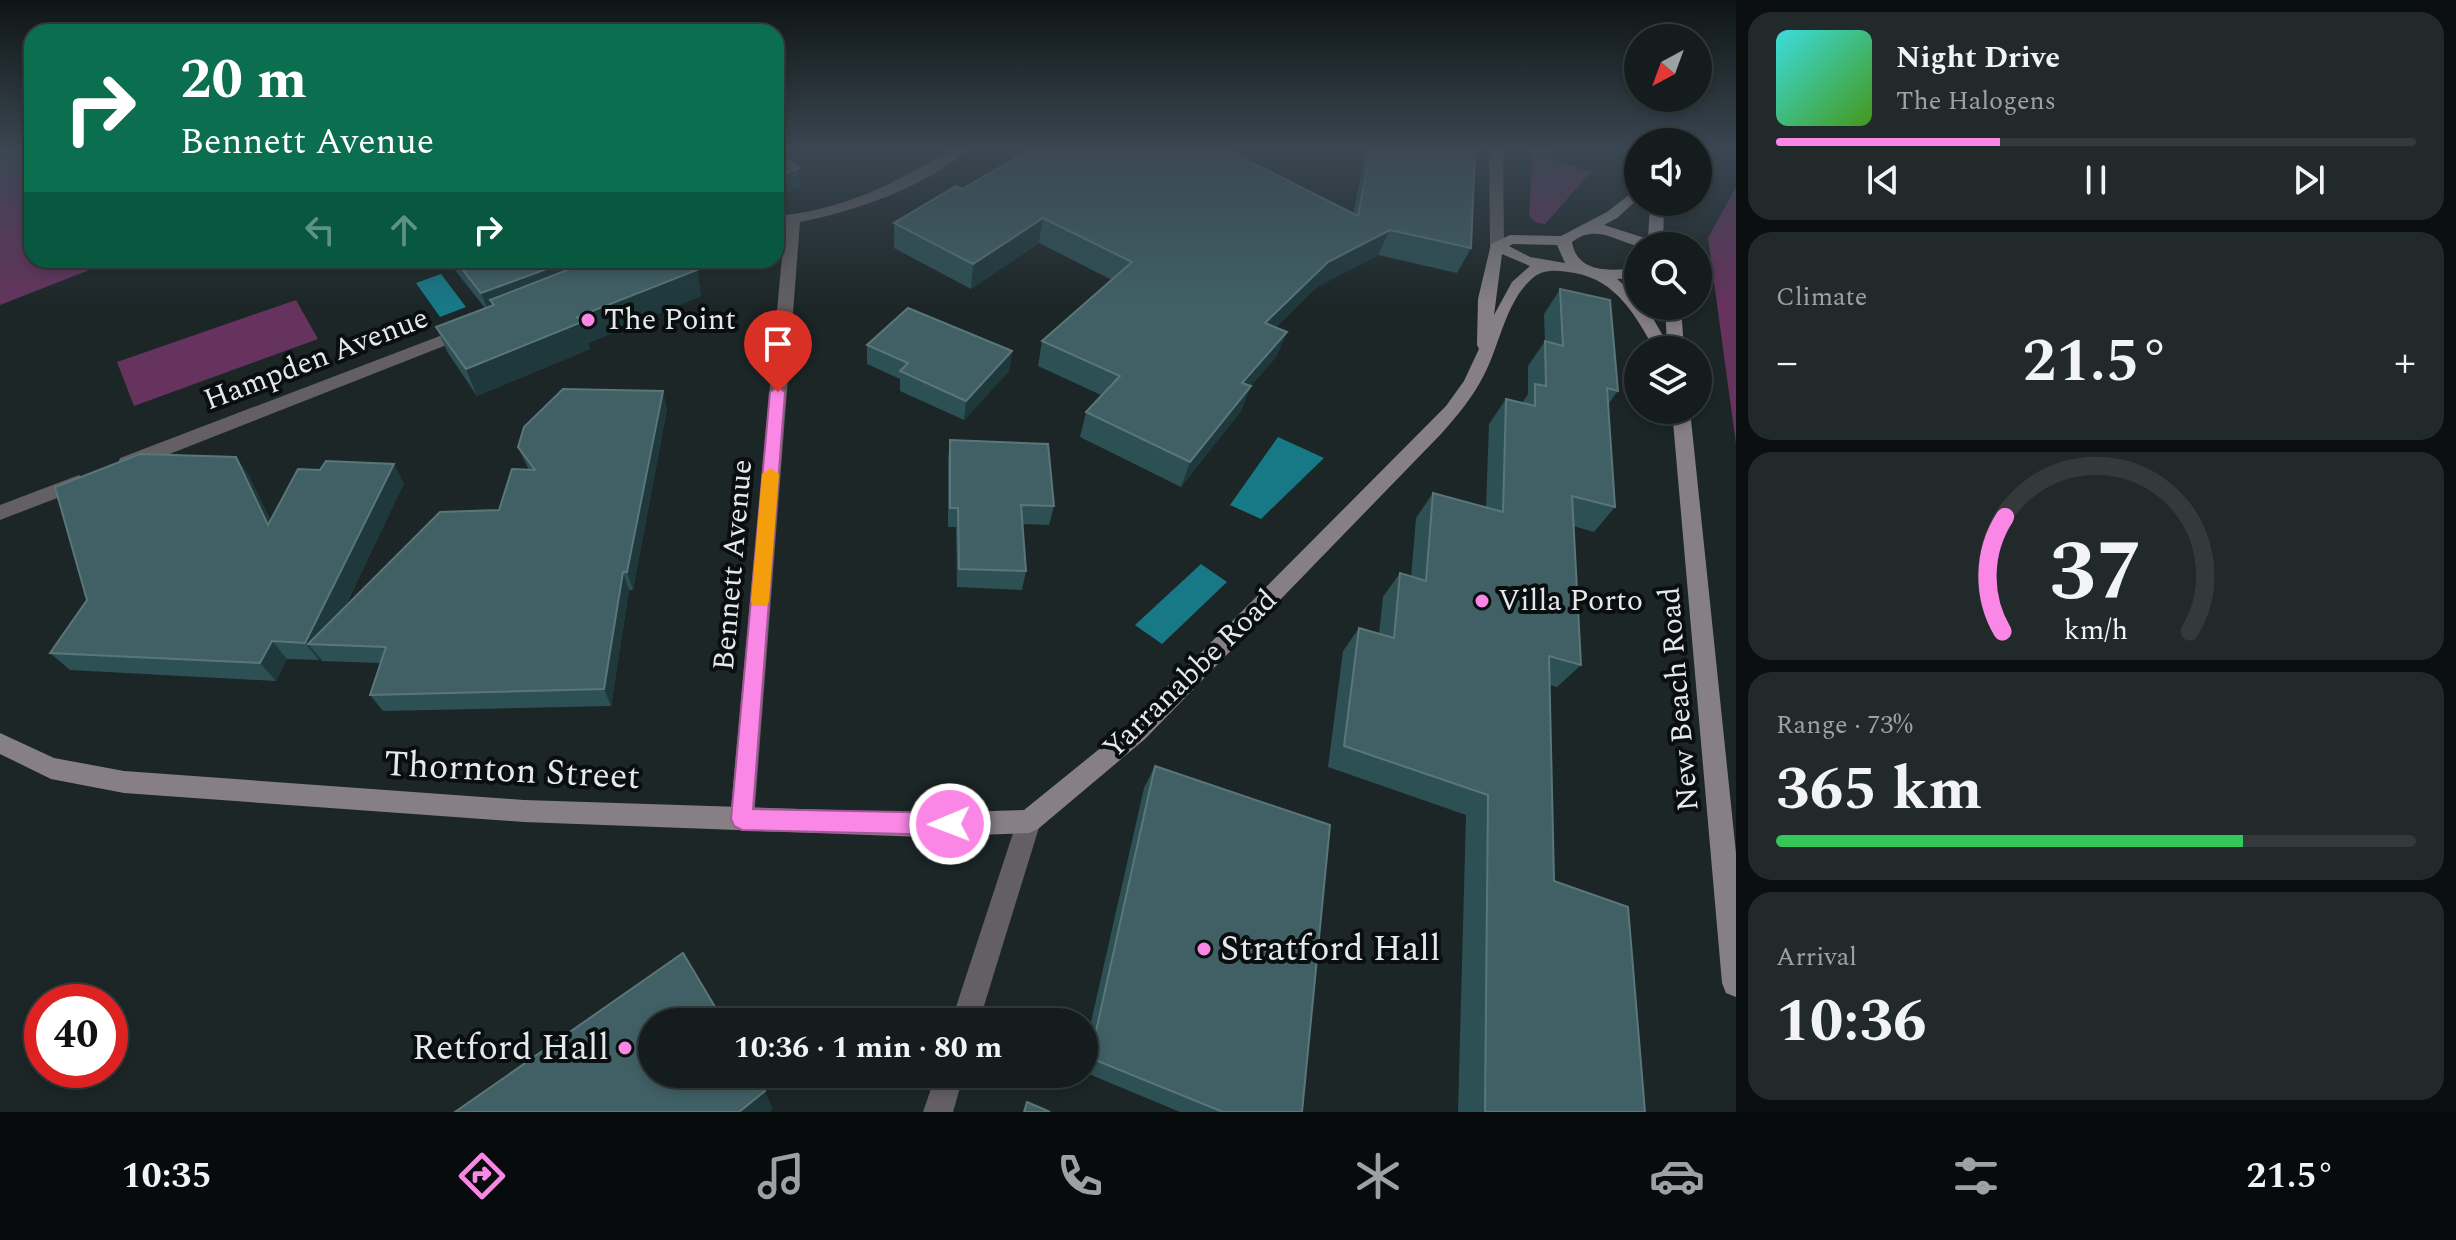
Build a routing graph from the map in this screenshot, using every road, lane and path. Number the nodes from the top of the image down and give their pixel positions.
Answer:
1 (856, 202) edge
2 (1497, 202) edge
3 (1624, 204) edge
4 (784, 220) edge
5 (1579, 230) junction
6 (1624, 236) edge
7 (1564, 241) junction
8 (1497, 246) junction
9 (1550, 267) junction
10 (781, 268) edge
11 (1590, 272) junction
12 (1624, 275) edge
13 (1624, 293) edge
14 (478, 326) edge
15 (1483, 361) junction
16 (1682, 424) edge
17 (0, 513) edge
18 (0, 743) edge
19 (742, 819) junction
20 (1029, 821) junction
21 (1736, 983) edge
22 (969, 1008) edge
23 (946, 1088) edge
24 (938, 1112) edge

1 - 4 street
2 - 8 street, Yarranabbe Road
3 - 5 street
5 - 6 street
5 - 7 street
7 - 8 street
7 - 11 street
8 - 9 street
8 - 15 street, Yarranabbe Road
9 - 11 street
9 - 15 street, Yarranabbe Road
10 - 19 street, Bennett Avenue
11 - 12 street
11 - 13 street
14 - 17 street, Hampden Avenue
15 - 20 street, Yarranabbe Road
16 - 21 street, New Beach Road
18 - 19 street, Thornton Street
19 - 20 street, Thornton Street
20 - 22 street
23 - 24 street

